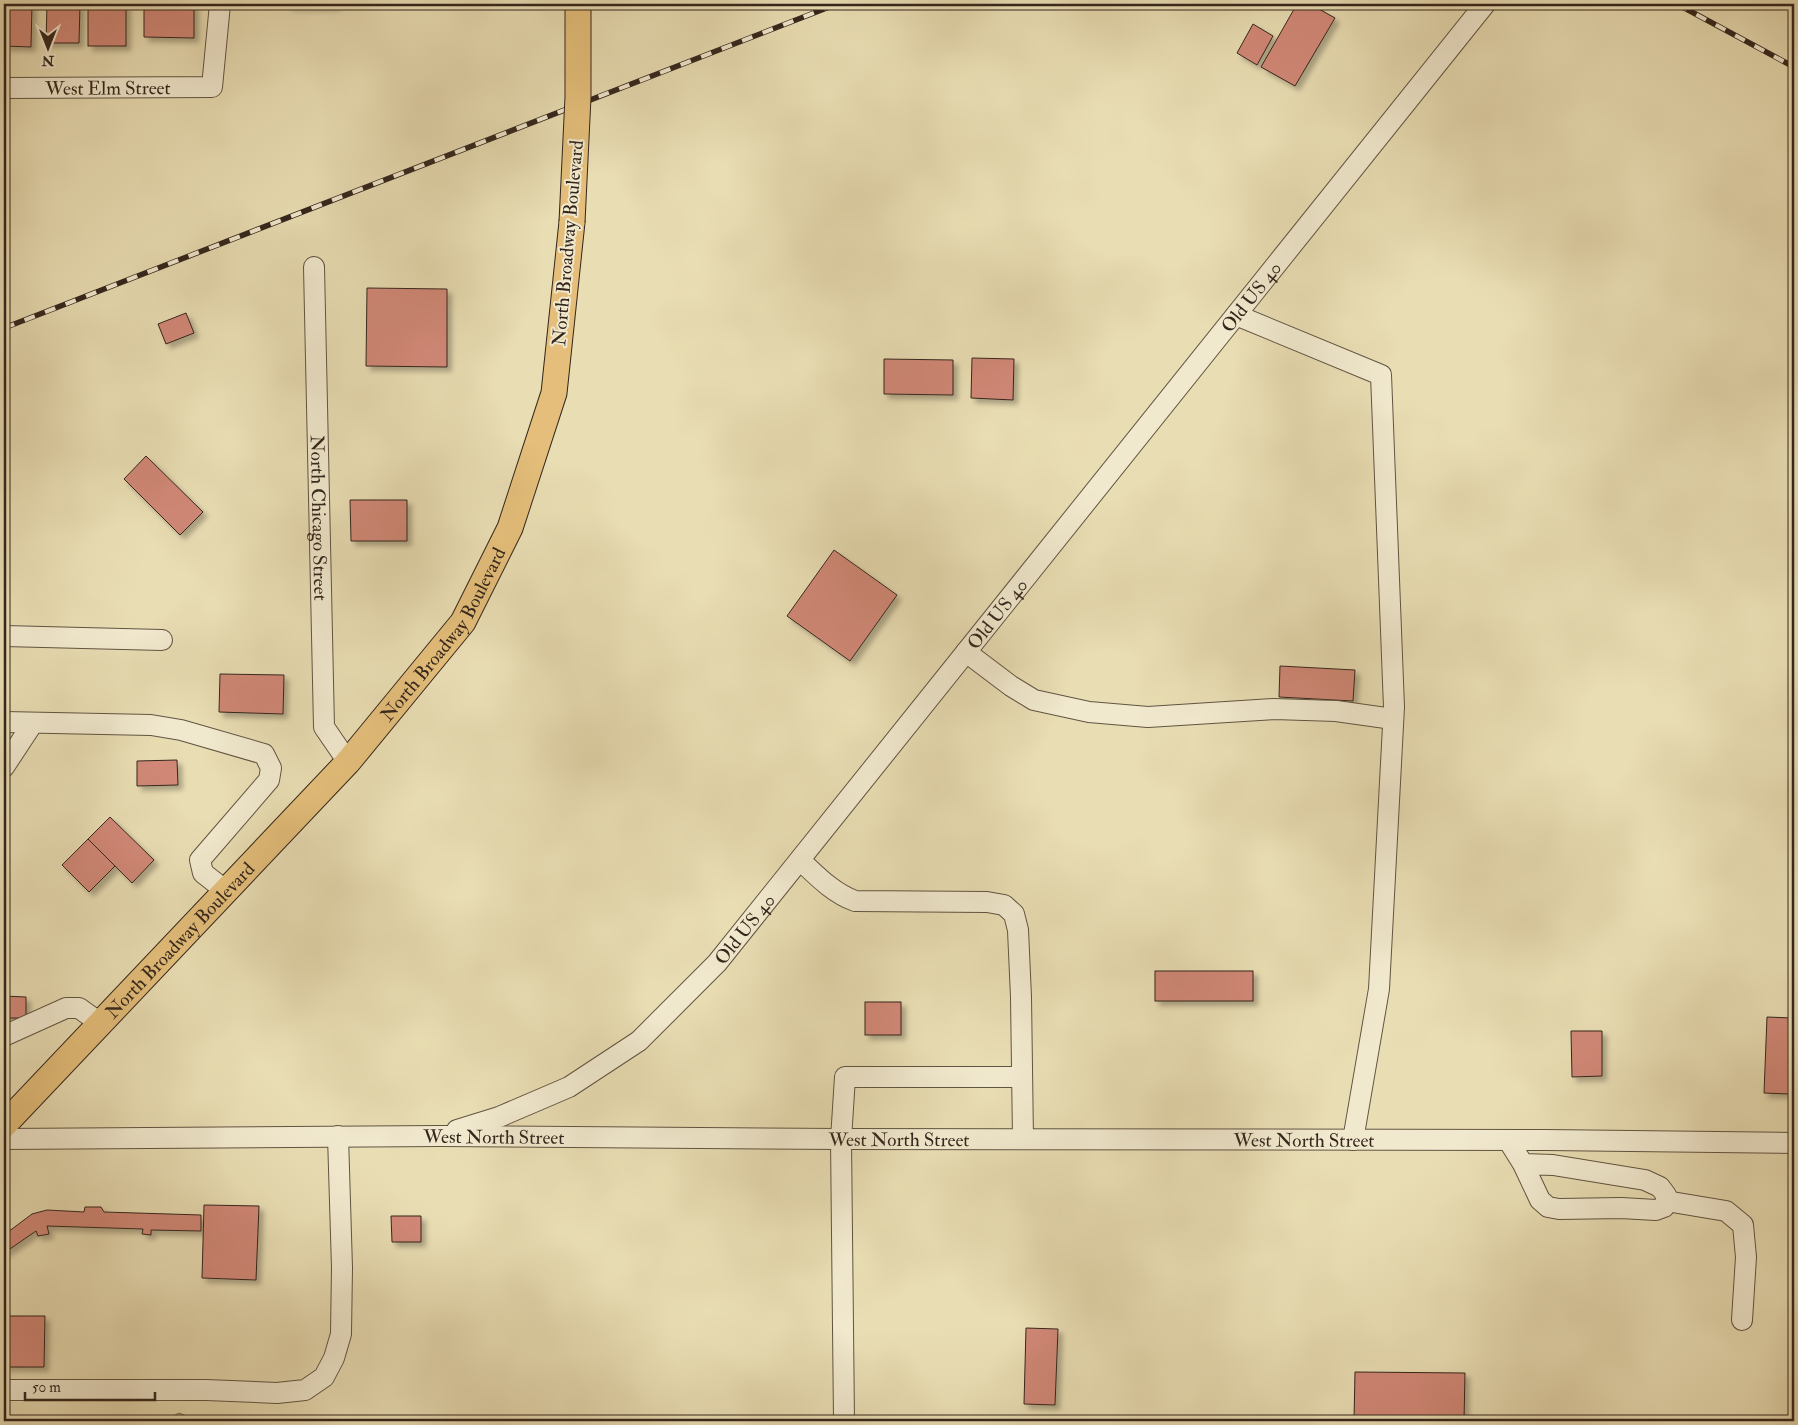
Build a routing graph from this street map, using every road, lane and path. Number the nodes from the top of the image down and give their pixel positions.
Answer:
1 (220, 4) edge
2 (578, 4) edge
3 (1485, 4) edge
4 (4, 88) edge
5 (314, 267) dead end
6 (1236, 315) junction
7 (4, 636) edge
8 (162, 640) dead end
9 (966, 652) junction
10 (1393, 719) junction
11 (4, 722) edge
12 (33, 723) junction
13 (348, 762) junction
14 (4, 767) edge
15 (800, 860) junction
16 (226, 891) junction
17 (100, 1023) junction
18 (4, 1036) edge
19 (1022, 1077) junction
20 (4, 1125) edge
21 (338, 1136) junction
22 (440, 1136) junction
23 (4, 1138) edge
24 (841, 1139) junction
25 (1023, 1139) junction
26 (1353, 1140) junction
27 (1508, 1140) junction
28 (1794, 1143) edge
29 (1523, 1164) junction
30 (1666, 1201) junction
31 (1742, 1320) dead end
32 (4, 1390) edge
33 (844, 1421) edge

1 - 4 street, West Elm Street
2 - 13 main road, North Broadway Boulevard, bridge
3 - 6 street, Old US 40
5 - 13 street, North Chicago Street
6 - 9 street, Old US 40
6 - 10 street
7 - 8 street
9 - 10 street
9 - 15 street, Old US 40
10 - 26 street
11 - 12 street
12 - 14 street
12 - 16 street
13 - 16 main road, North Broadway Boulevard
15 - 19 street
15 - 22 street, Old US 40
16 - 17 main road, North Broadway Boulevard
17 - 18 street
17 - 20 main road, North Broadway Boulevard
19 - 24 street
19 - 25 street
21 - 22 street, West North Street
21 - 23 street, West North Street
21 - 32 street
22 - 24 street, West North Street
24 - 25 street, West North Street
24 - 33 street
25 - 26 street, West North Street
26 - 27 street, West North Street
27 - 28 street, West North Street
27 - 29 street
29 - 30 street
29 - 30 street
30 - 31 street

